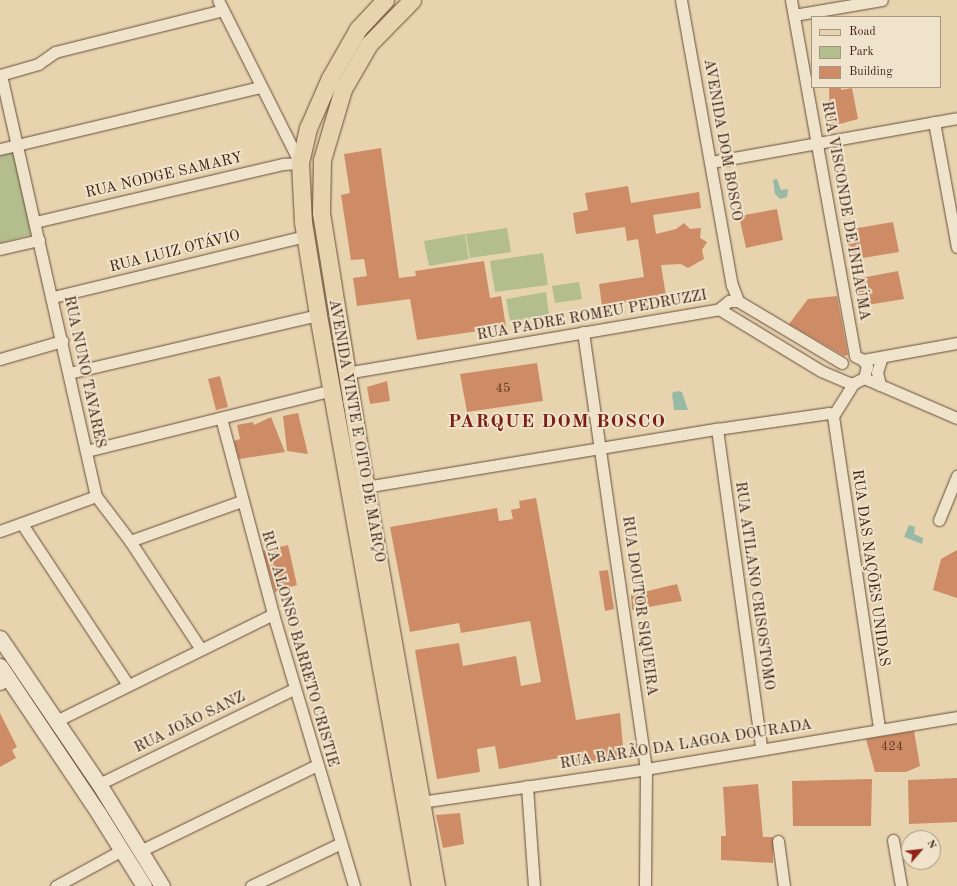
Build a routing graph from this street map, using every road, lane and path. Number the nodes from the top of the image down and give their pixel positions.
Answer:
1 (385, 0) edge
2 (412, 0) edge
3 (681, 0) edge
4 (791, 0) edge
5 (882, 0) edge
6 (221, 5) edge
7 (794, 15) junction
8 (0, 75) edge
9 (261, 87) junction
10 (957, 118) edge
11 (934, 122) junction
12 (818, 144) junction
13 (16, 145) junction
14 (0, 149) edge
15 (711, 162) junction
16 (300, 163) junction
17 (35, 222) junction
18 (305, 236) junction
19 (39, 240) junction
20 (957, 247) edge
21 (0, 249) edge
22 (315, 296) junction
23 (53, 297) junction
24 (734, 301) junction
25 (719, 309) junction
26 (318, 315) junction
27 (583, 332) junction
28 (62, 341) junction
29 (957, 343) edge
30 (882, 357) junction
31 (859, 358) junction
32 (0, 360) edge
33 (842, 363) junction
34 (69, 373) junction
35 (346, 373) junction
36 (851, 381) junction
37 (880, 385) junction
38 (332, 390) junction
39 (831, 414) junction
40 (221, 418) junction
41 (957, 418) edge
42 (717, 429) junction
43 (602, 449) junction
44 (86, 451) junction
45 (957, 476) edge
46 (364, 479) junction
47 (96, 496) junction
48 (242, 501) junction
49 (939, 520) dead end
50 (22, 524) junction
51 (0, 531) edge
52 (130, 541) junction
53 (272, 614) junction
54 (0, 638) edge
55 (200, 648) junction
56 (0, 649) edge
57 (0, 666) edge
58 (4, 682) edge
59 (30, 682) junction
60 (128, 685) junction
61 (294, 689) junction
62 (957, 718) edge
63 (56, 721) junction
64 (392, 728) junction
65 (879, 729) junction
66 (761, 748) junction
67 (317, 765) junction
68 (646, 769) junction
69 (99, 784) junction
70 (527, 786) junction
71 (421, 802) junction
72 (100, 814) junction
73 (893, 840) dead end
74 (778, 841) dead end
75 (341, 843) junction
76 (122, 850) junction
77 (140, 851) junction
78 (56, 886) edge
79 (144, 886) edge
80 (162, 886) edge
81 (252, 886) edge
82 (354, 886) edge
83 (420, 886) edge
84 (436, 886) edge
85 (534, 886) edge
86 (644, 886) edge
87 (784, 886) edge
88 (901, 886) edge

1 - 16 main road, AVENIDA VINTE E OITO DE MARÇO
2 - 35 main road, AVENIDA VINTE E OITO DE MARÇO
3 - 15 street, AVENIDA DOM BOSCO
4 - 7 street, RUA VISCONDE DE INHAÚMA
5 - 7 street
6 - 8 street
6 - 9 street
7 - 12 street, RUA VISCONDE DE INHAÚMA
8 - 13 street, RUA NUNO TAVARES
9 - 13 street
9 - 16 street
10 - 11 street
11 - 12 street
11 - 20 street
12 - 15 street
12 - 31 street, RUA VISCONDE DE INHAÚMA
13 - 14 street
13 - 17 street, RUA NUNO TAVARES
15 - 24 street, AVENIDA DOM BOSCO
16 - 17 street, RUA NODGE SAMARY
16 - 18 main road, AVENIDA VINTE E OITO DE MARÇO
17 - 19 street, RUA NUNO TAVARES
18 - 22 main road, AVENIDA VINTE E OITO DE MARÇO
18 - 23 street, RUA LUIZ OTÁVIO
19 - 21 street
19 - 23 street, RUA NUNO TAVARES
22 - 26 main road, AVENIDA VINTE E OITO DE MARÇO
22 - 35 main road
23 - 28 street, RUA NUNO TAVARES
24 - 25 street
24 - 33 street
25 - 27 street, RUA PADRE ROMEU PEDRUZZI
25 - 36 street, RUA PADRE ROMEU PEDRUZZI
26 - 34 street
26 - 38 main road, AVENIDA VINTE E OITO DE MARÇO
27 - 35 street, RUA PADRE ROMEU PEDRUZZI
27 - 43 street, RUA DOUTOR SIQUEIRA
28 - 32 street
28 - 34 street, RUA NUNO TAVARES
29 - 30 street
30 - 31 street
30 - 37 street
31 - 33 street
31 - 36 street, RUA VISCONDE DE INHAÚMA
33 - 36 street
34 - 44 street, RUA NUNO TAVARES
35 - 46 main road, AVENIDA VINTE E OITO DE MARÇO
36 - 37 street, RUA PADRE ROMEU PEDRUZZI
36 - 39 street
37 - 41 street, RUA PADRE ROMEU PEDRUZZI
38 - 40 street
38 - 46 main road
38 - 64 main road, AVENIDA VINTE E OITO DE MARÇO
39 - 42 street
39 - 65 street, RUA DAS NAÇÕES UNIDAS
40 - 44 street
40 - 48 street, RUA ALONSO BARRETO CRISTIE
42 - 43 street
42 - 66 street, RUA ATILANO CRISOSTOMO
43 - 46 street
43 - 68 street, RUA DOUTOR SIQUEIRA
44 - 47 street, RUA NUNO TAVARES
45 - 49 street
46 - 71 main road, AVENIDA VINTE E OITO DE MARÇO
47 - 50 street
47 - 52 street, RUA NUNO TAVARES
48 - 52 street
48 - 53 street, RUA ALONSO BARRETO CRISTIE
50 - 51 street
50 - 60 street
52 - 55 street, RUA NUNO TAVARES
53 - 55 street
53 - 61 street, RUA ALONSO BARRETO CRISTIE
54 - 59 main road
55 - 60 street
56 - 59 main road
57 - 58 main road
58 - 72 main road
59 - 63 main road
60 - 63 street
61 - 67 street, RUA ALONSO BARRETO CRISTIE
61 - 69 street, RUA JOÃO SANZ
62 - 65 street, RUA BARÃO DA LAGOA DOURADA
63 - 69 main road
64 - 71 main road
64 - 83 main road, AVENIDA VINTE E OITO DE MARÇO
65 - 66 street, RUA BARÃO DA LAGOA DOURADA
66 - 68 street, RUA BARÃO DA LAGOA DOURADA
67 - 75 street, RUA ALONSO BARRETO CRISTIE
67 - 77 street
68 - 70 street, RUA BARÃO DA LAGOA DOURADA
68 - 86 street, RUA DOUTOR SIQUEIRA
69 - 77 main road
70 - 71 street, RUA BARÃO DA LAGOA DOURADA
70 - 85 street
71 - 84 main road, AVENIDA VINTE E OITO DE MARÇO
72 - 76 main road
72 - 77 main road
73 - 88 street
74 - 87 street
75 - 81 street
75 - 82 street, RUA ALONSO BARRETO CRISTIE
76 - 78 street
76 - 79 main road
77 - 80 main road

